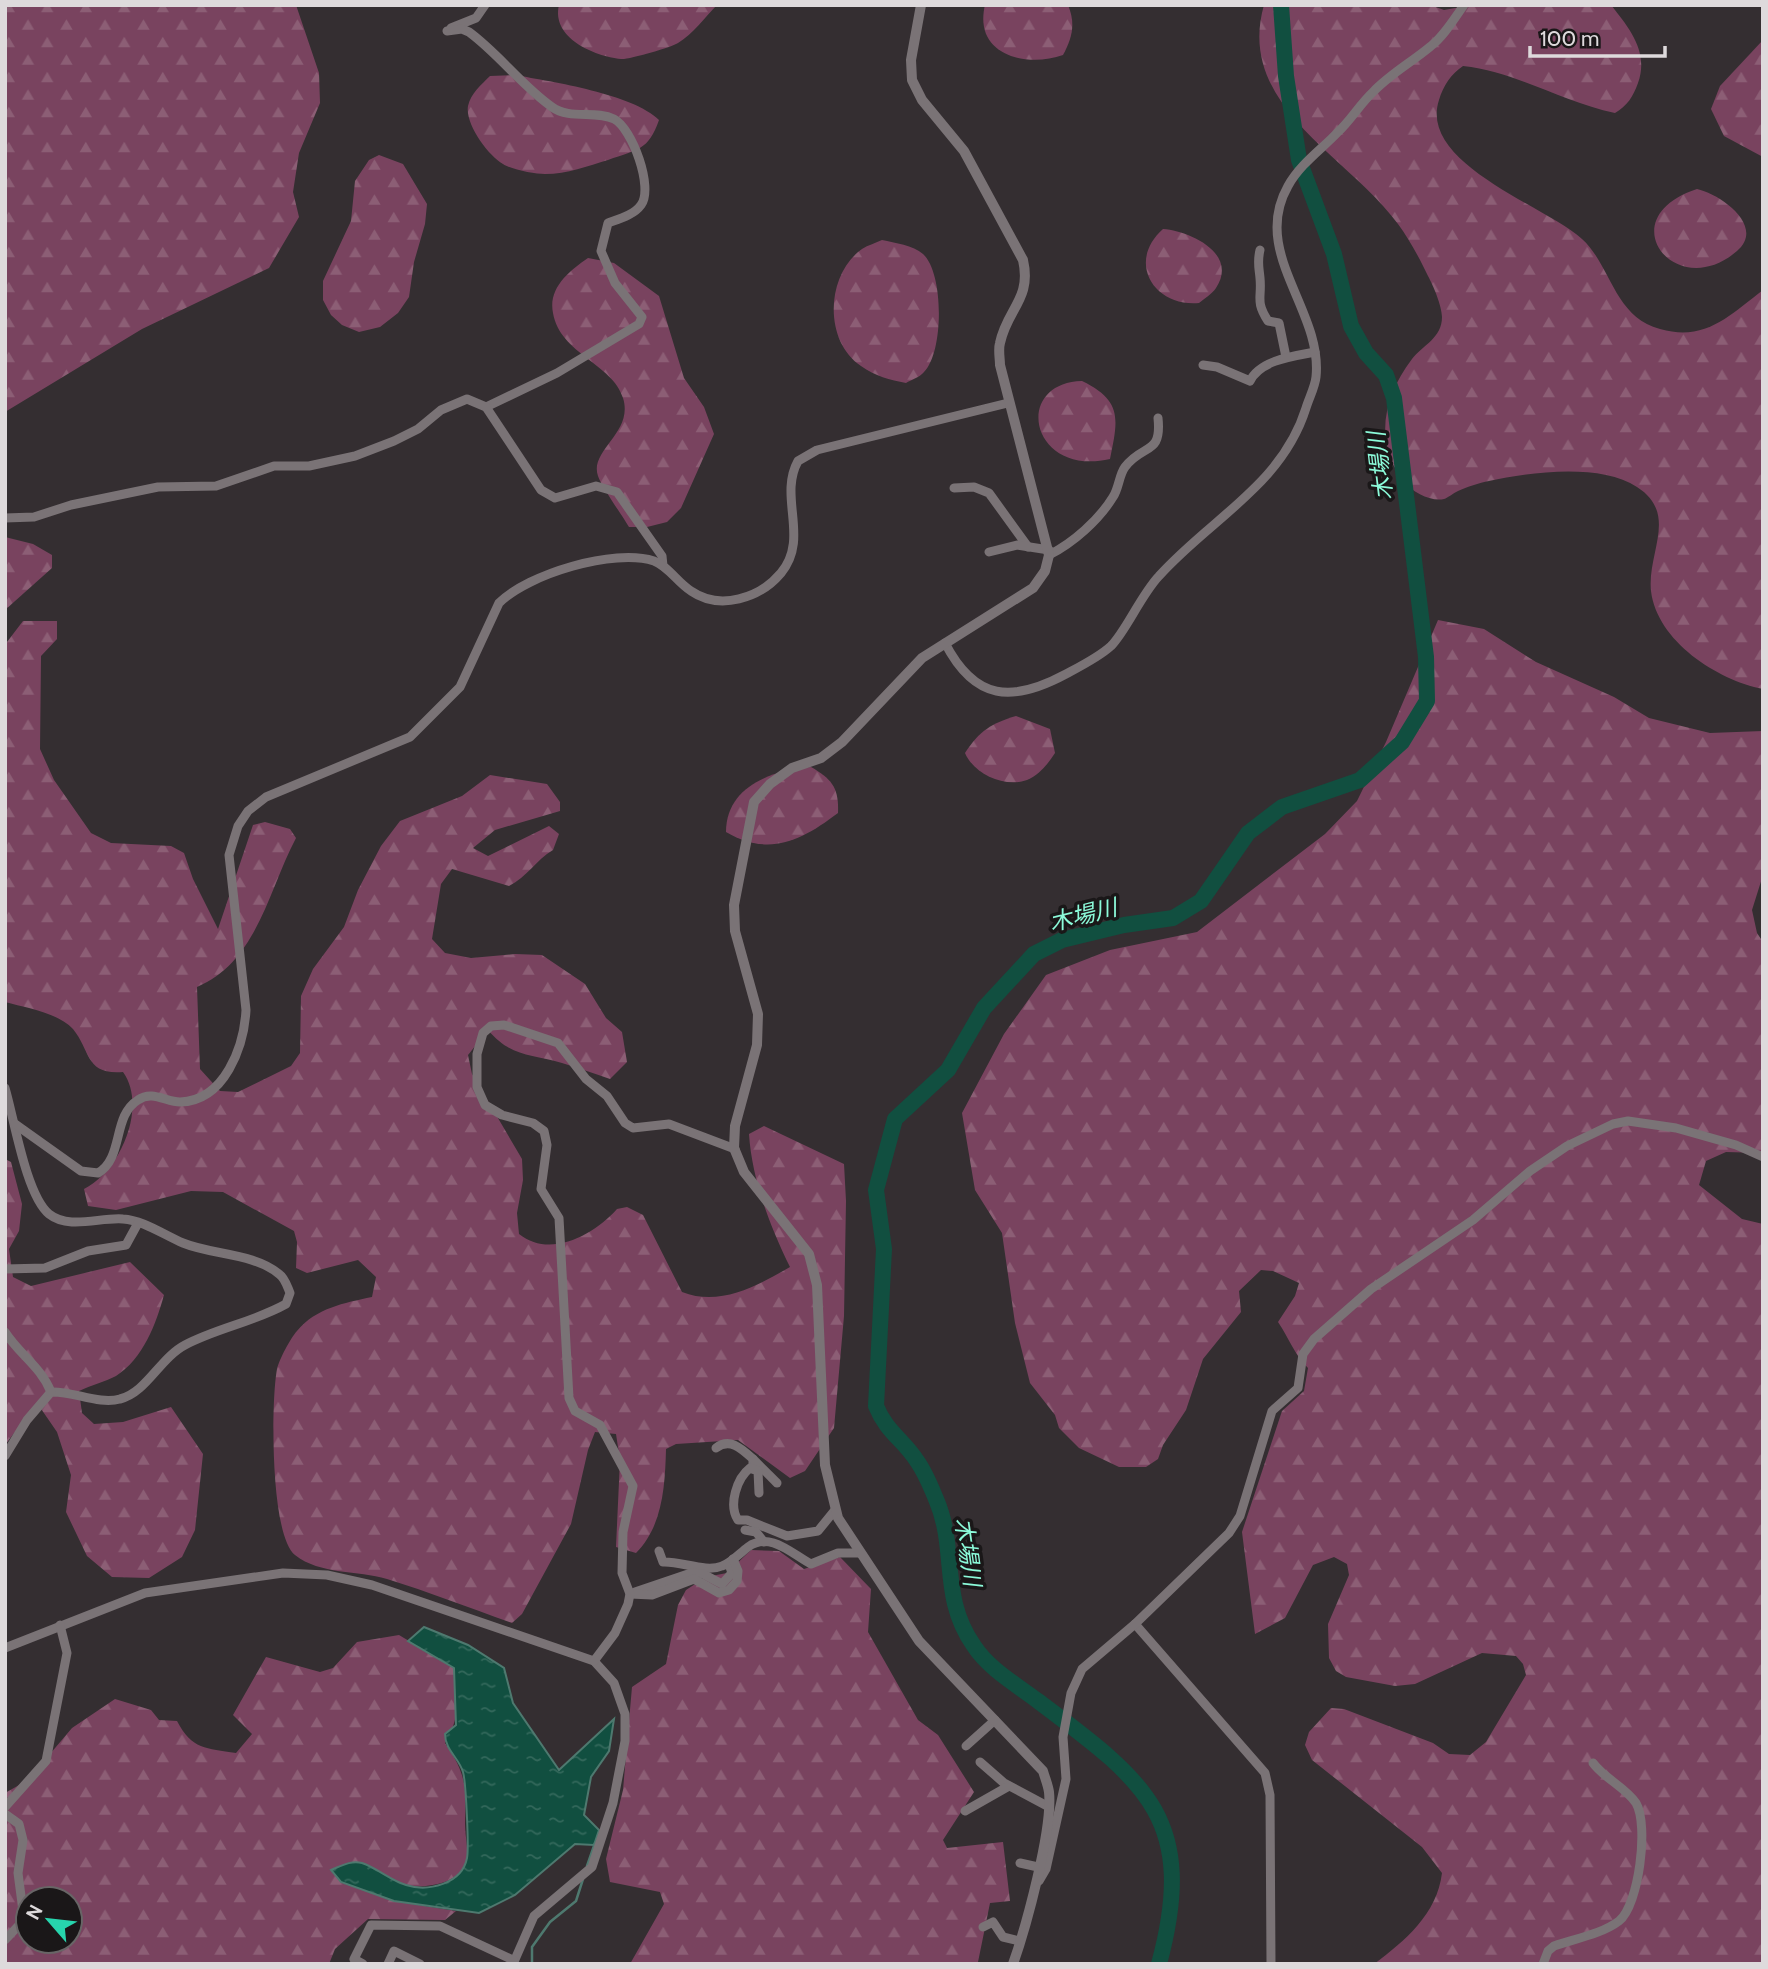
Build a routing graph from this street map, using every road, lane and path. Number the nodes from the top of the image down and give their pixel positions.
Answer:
1 (485, 5) edge
2 (921, 5) edge
3 (1464, 5) edge
4 (1260, 250) dead end
5 (1314, 352) junction
6 (1286, 357) junction
7 (1203, 365) dead end
8 (1008, 403) junction
9 (486, 407) junction
10 (1158, 418) dead end
11 (954, 488) dead end
12 (5, 518) edge
13 (1028, 547) junction
14 (989, 552) dead end
15 (1049, 553) junction
16 (663, 566) junction
17 (945, 643) junction
18 (5, 1088) edge
19 (15, 1124) junction
20 (735, 1149) junction
21 (1763, 1157) edge
22 (138, 1223) junction
23 (5, 1269) edge
24 (5, 1332) edge
25 (51, 1392) junction
26 (716, 1448) dead end
27 (5, 1456) edge
28 (753, 1464) junction
29 (777, 1483) dead end
30 (759, 1493) dead end
31 (835, 1510) junction
32 (745, 1530) dead end
33 (772, 1530) junction
34 (767, 1542) junction
35 (659, 1551) dead end
36 (858, 1553) junction
37 (730, 1560) junction
38 (630, 1594) junction
39 (1135, 1624) junction
40 (60, 1625) junction
41 (5, 1648) edge
42 (594, 1661) junction
43 (995, 1720) junction
44 (967, 1746) dead end
45 (980, 1762) dead end
46 (1593, 1763) dead end
47 (1009, 1786) junction
48 (1049, 1807) junction
49 (5, 1808) edge
50 (965, 1811) dead end
51 (5, 1814) edge
52 (1020, 1863) dead end
53 (1038, 1867) junction
54 (1034, 1888) junction
55 (983, 1927) dead end
56 (5, 1940) edge
57 (1020, 1941) junction
58 (513, 1962) edge
59 (363, 1964) edge
60 (388, 1964) edge
61 (420, 1964) edge
62 (1013, 1964) edge
63 (1271, 1964) edge
64 (1543, 1964) edge

1 - 9 street
2 - 8 street
3 - 5 street
4 - 6 street
5 - 6 street
5 - 17 street
6 - 7 street
8 - 15 street
8 - 16 street
9 - 12 street
9 - 16 street
10 - 15 street
11 - 13 street
13 - 14 street
13 - 15 street
15 - 17 street
16 - 19 street
17 - 20 street
18 - 19 street
19 - 22 street
20 - 31 street
20 - 38 street
21 - 39 street
22 - 23 street
22 - 25 street
24 - 25 street
25 - 27 street
26 - 28 street
28 - 29 street
28 - 30 street
28 - 33 street
31 - 33 street
31 - 36 street
32 - 34 street
33 - 34 street
34 - 36 street
34 - 37 street
35 - 37 street
36 - 43 street
37 - 38 street
38 - 42 street
39 - 54 street
39 - 63 street
40 - 41 street
40 - 42 street
40 - 49 street
42 - 58 street
43 - 44 street
43 - 48 street
45 - 47 street
46 - 64 street
47 - 48 street
47 - 50 street
48 - 53 street
51 - 56 street
52 - 53 street
53 - 54 street
54 - 57 street
55 - 57 street
57 - 62 street
58 - 59 street
60 - 61 street

